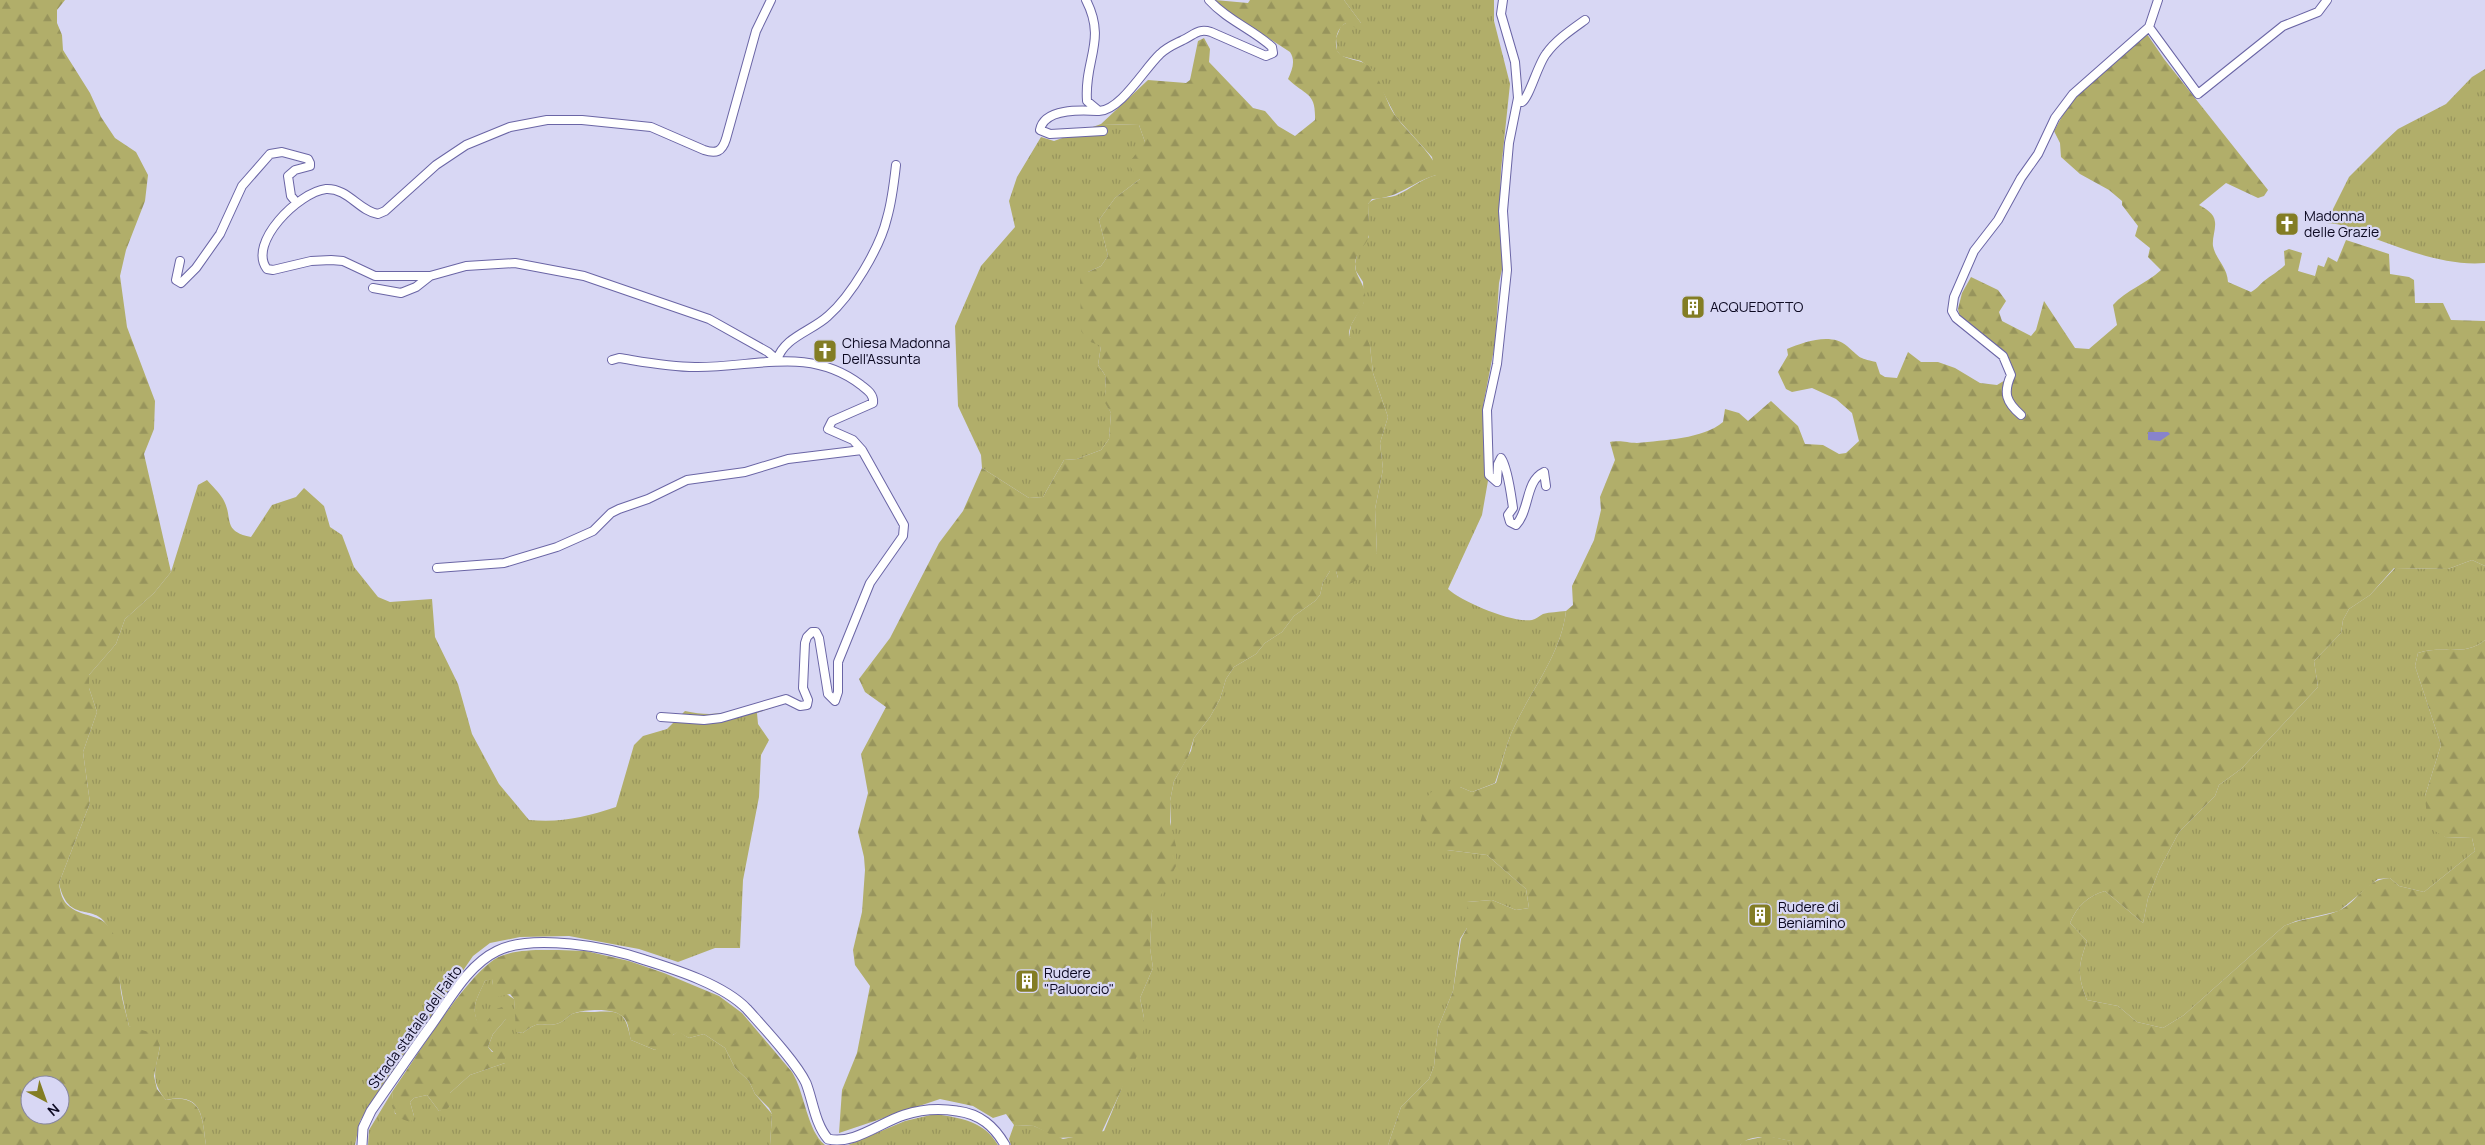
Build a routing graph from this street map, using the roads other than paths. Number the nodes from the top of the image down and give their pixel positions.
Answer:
1 (771, 0) edge
2 (1086, 0) edge
3 (1209, 0) edge
4 (1503, 0) edge
5 (2158, 0) edge
6 (2327, 0) edge
7 (1585, 20) dead end
8 (2149, 26) junction
9 (1518, 98) junction
10 (1099, 111) junction
11 (1104, 131) dead end
12 (896, 165) dead end
13 (296, 202) junction
14 (180, 261) dead end
15 (430, 276) junction
16 (373, 288) dead end
17 (612, 360) dead end
18 (777, 360) junction
19 (2021, 415) dead end
20 (862, 450) junction
21 (1546, 486) dead end
22 (436, 568) dead end
23 (661, 717) dead end
24 (362, 1145) edge
25 (1005, 1145) edge

1 - 13 street
2 - 10 street
3 - 10 street
4 - 9 street
5 - 8 street
6 - 8 street
7 - 9 street
8 - 19 street
9 - 21 street
10 - 11 street
12 - 18 street
13 - 14 street
13 - 15 street
15 - 16 street
15 - 18 street
17 - 18 street
18 - 20 street
20 - 22 street
20 - 23 street
24 - 25 street, Strada statale del Faito

